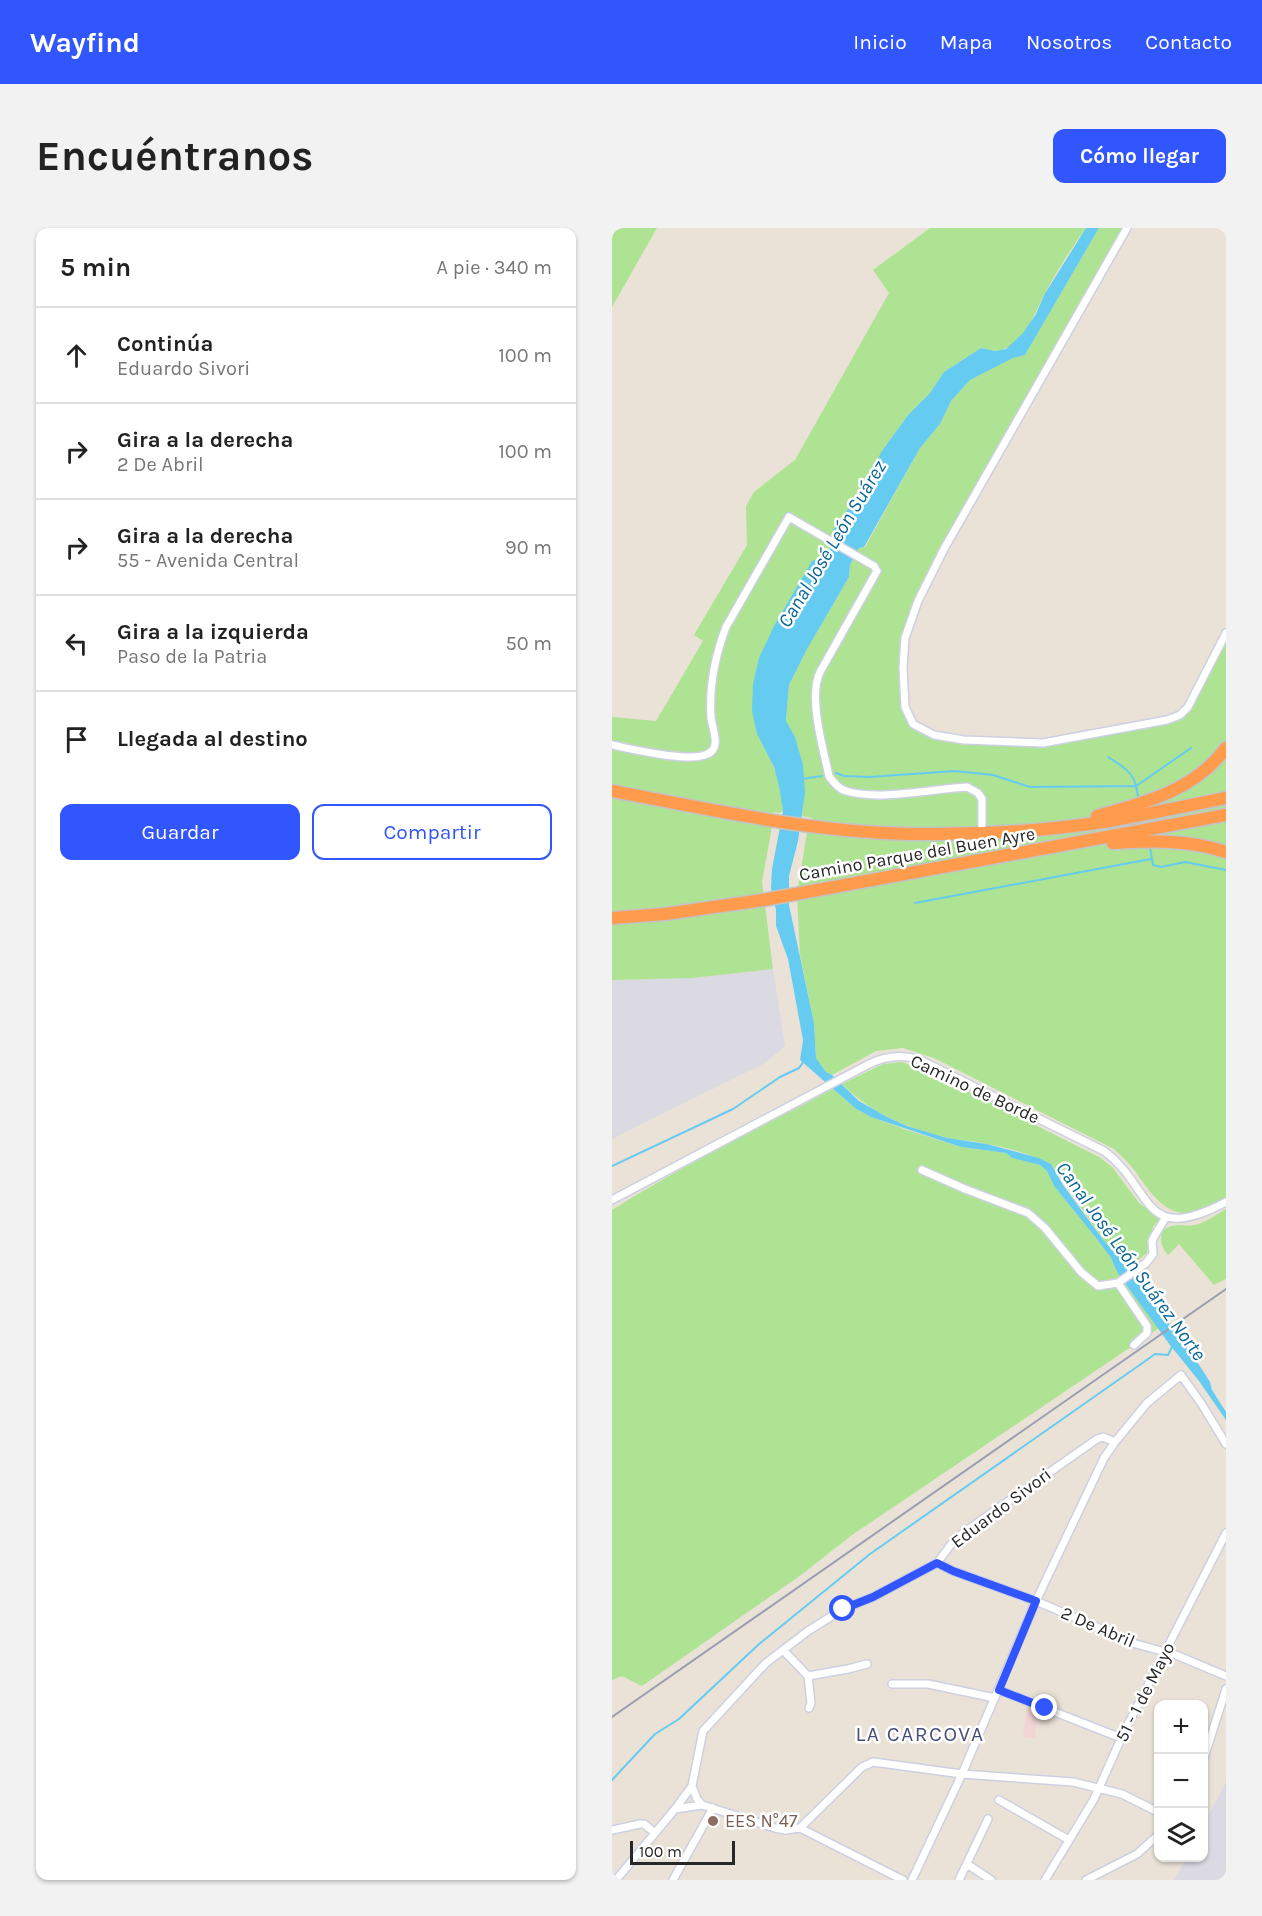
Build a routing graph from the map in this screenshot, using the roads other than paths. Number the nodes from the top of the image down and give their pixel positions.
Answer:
1 (1127, 228) edge
2 (1226, 633) edge
3 (612, 745) edge
4 (1226, 748) edge
5 (612, 791) edge
6 (1226, 798) edge
7 (1226, 815) edge
8 (1051, 828) junction
9 (982, 833) junction
10 (1061, 847) junction
11 (1226, 852) edge
12 (665, 914) junction
13 (612, 918) edge
14 (612, 927) edge
15 (922, 1170) dead end
16 (612, 1200) edge
17 (1226, 1202) edge
18 (1166, 1217) junction
19 (1119, 1282) junction
20 (1134, 1345) dead end
21 (1115, 1442) junction
22 (1226, 1444) edge
23 (1226, 1533) edge
24 (937, 1563) junction
25 (1036, 1601) junction
26 (783, 1650) junction
27 (1165, 1652) junction
28 (867, 1664) dead end
29 (808, 1676) junction
30 (1226, 1676) edge
31 (892, 1684) dead end
32 (1226, 1689) edge
33 (997, 1694) junction
34 (808, 1708) dead end
35 (1121, 1738) junction
36 (1204, 1754) edge
37 (963, 1774) junction
38 (692, 1786) junction
39 (1099, 1788) junction
40 (999, 1800) dead end
41 (702, 1805) junction
42 (713, 1808) junction
43 (675, 1809) junction
44 (1154, 1810) edge
45 (988, 1819) dead end
46 (800, 1828) junction
47 (612, 1830) edge
48 (655, 1833) junction
49 (1154, 1839) edge
50 (1069, 1840) junction
51 (967, 1864) junction
52 (616, 1880) edge
53 (673, 1880) edge
54 (903, 1880) edge
55 (912, 1880) edge
56 (958, 1880) edge
57 (991, 1880) edge
58 (1045, 1880) edge
59 (1086, 1880) edge

1 - 2 street
3 - 9 street
4 - 8 highway
5 - 9 highway, Camino Parque del Buen Ayre
6 - 8 highway, Camino Parque del Buen Ayre
7 - 10 highway, Camino Parque del Buen Ayre
8 - 9 highway, Camino Parque del Buen Ayre
10 - 11 highway
10 - 12 highway, Camino Parque del Buen Ayre
12 - 13 highway, Camino Parque del Buen Ayre
12 - 14 highway
15 - 19 street
16 - 18 street, Camino de Borde
17 - 18 street
18 - 19 street
19 - 20 street
21 - 22 street
21 - 24 street, Eduardo Sivori
21 - 25 street
23 - 27 street, 51 - 1 de Mayo
24 - 25 street, 2 De Abril
24 - 26 street, Eduardo Sivori
25 - 27 street, 2 De Abril
25 - 33 street
26 - 29 street
26 - 38 street, Eduardo Sivori
27 - 30 street, 2 De Abril
27 - 35 street, 51 - 1 de Mayo
28 - 29 street
29 - 34 street
31 - 33 street
32 - 36 street
33 - 35 street
33 - 37 street
35 - 39 street, 51 - 1 de Mayo
37 - 39 street
37 - 46 street
37 - 55 street
38 - 41 street
38 - 43 street, Eduardo Sivori
39 - 44 street
39 - 50 street, 51 - 1 de Mayo
40 - 50 street
41 - 42 street
41 - 43 street
42 - 46 street
42 - 53 street
43 - 48 street, Eduardo Sivori
45 - 51 street
46 - 54 street
47 - 48 street
48 - 52 street, Eduardo Sivori
49 - 59 street
50 - 58 street, 51 - 1 de Mayo
51 - 56 street
51 - 57 street

